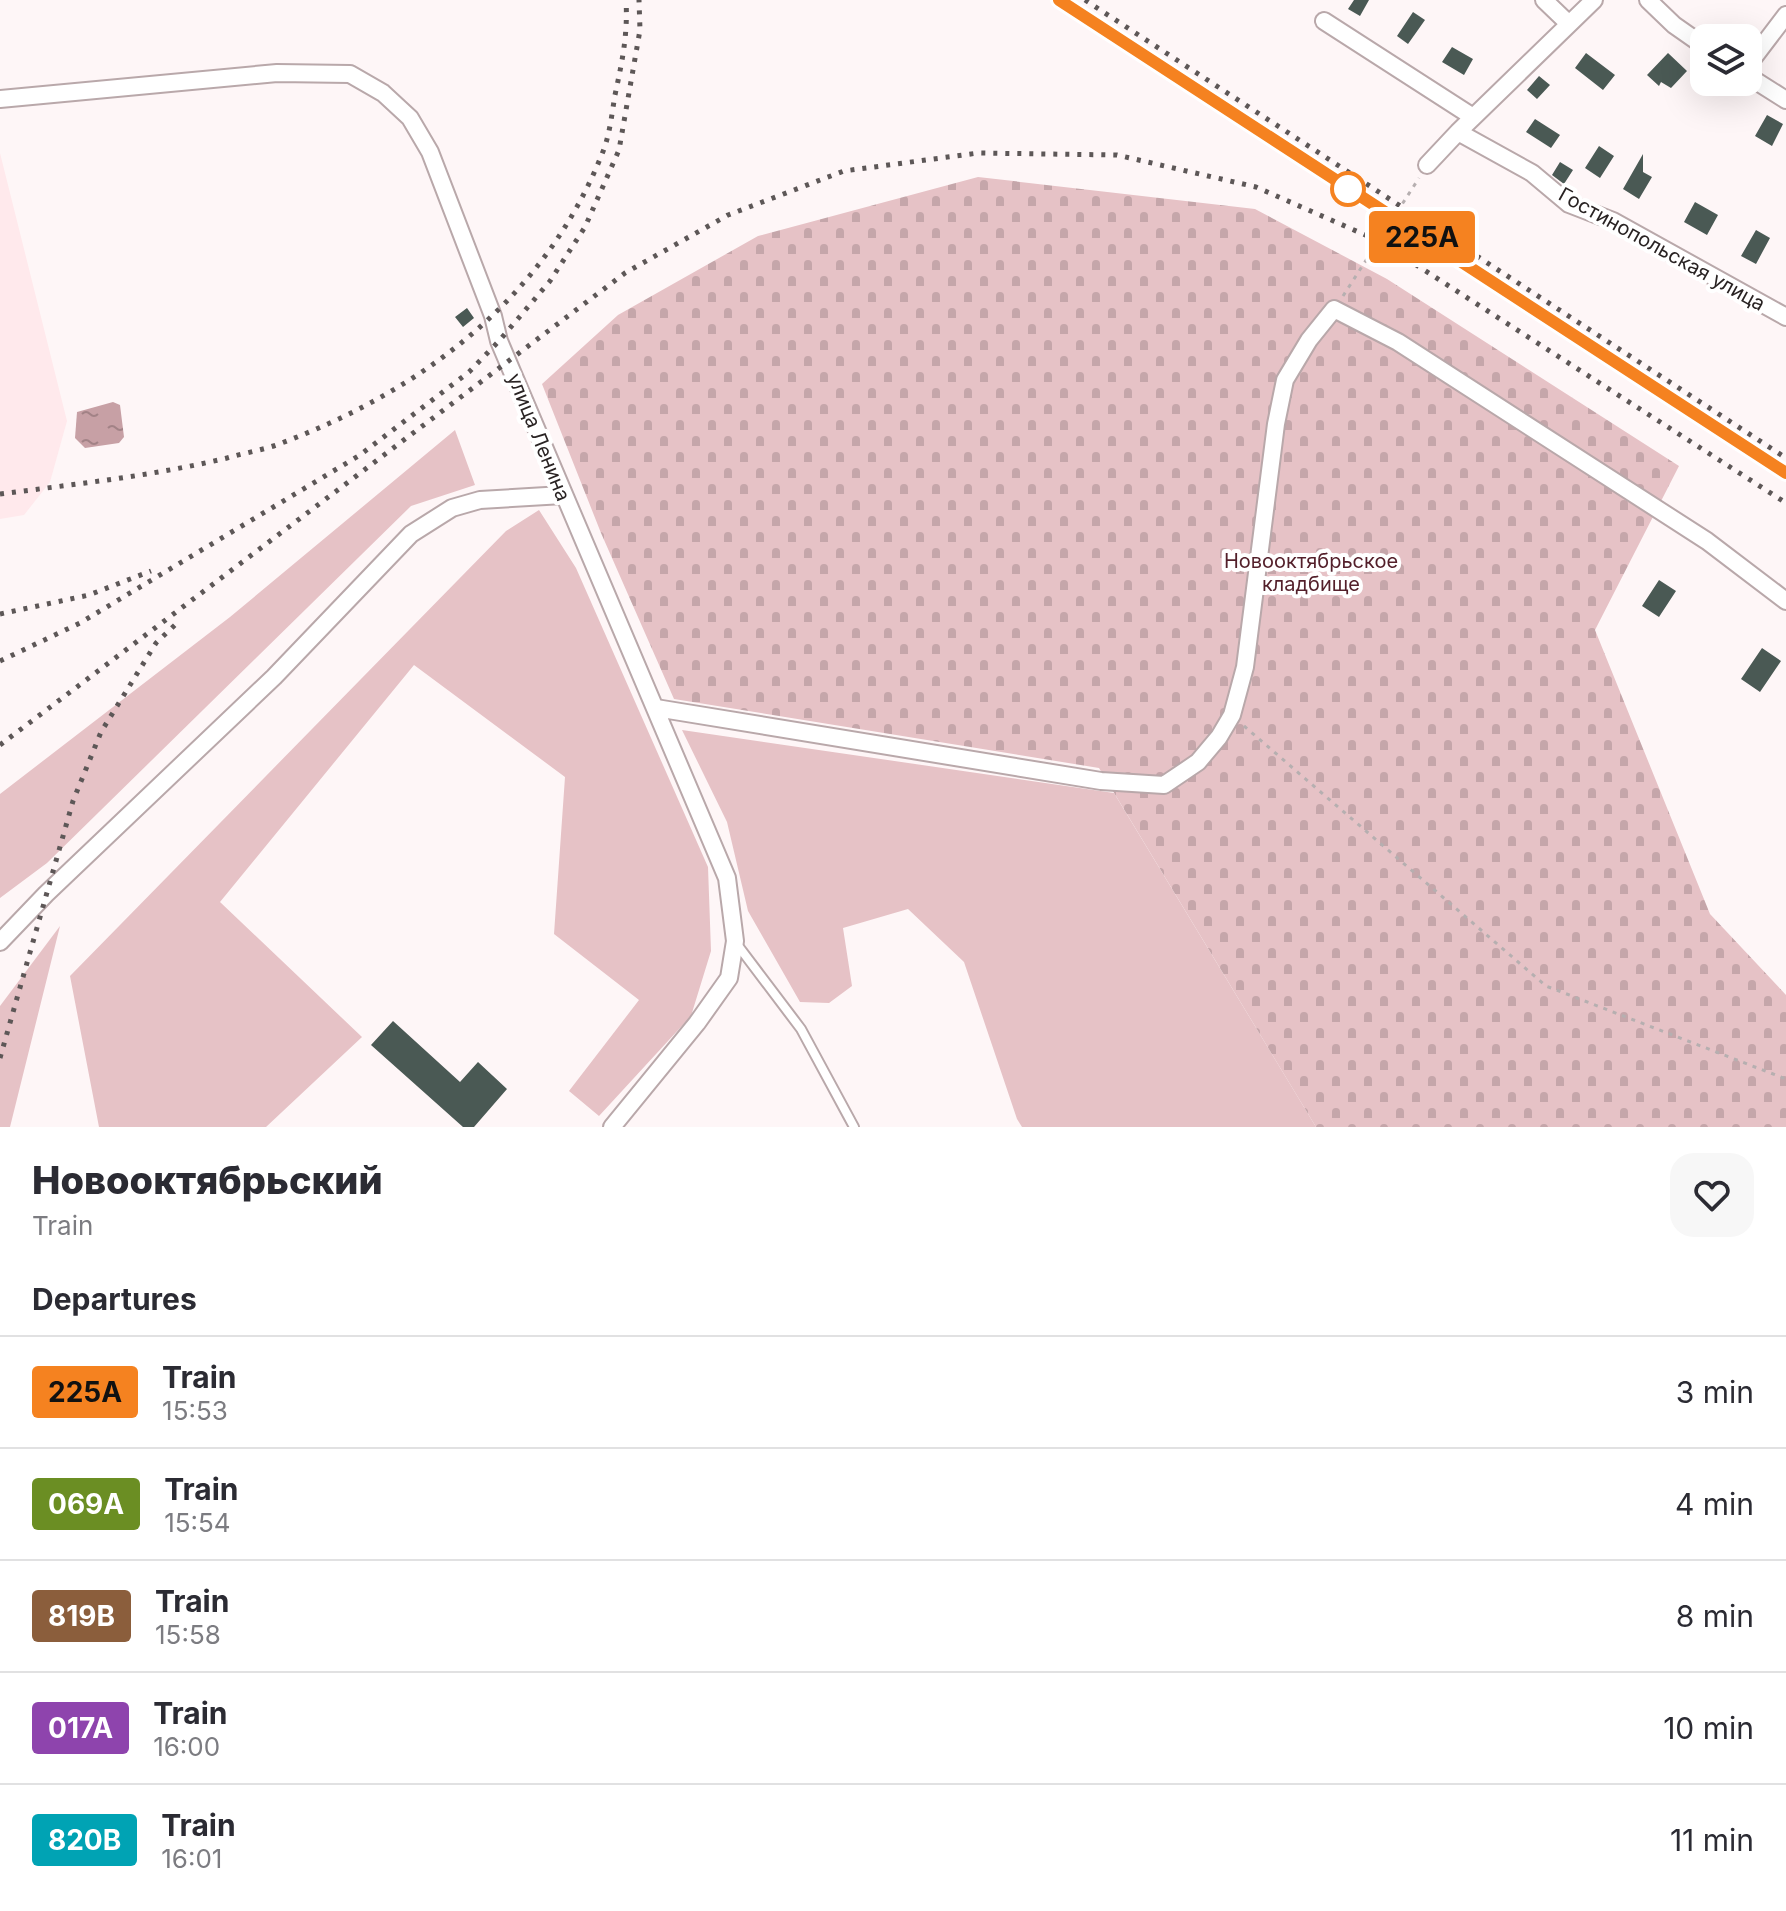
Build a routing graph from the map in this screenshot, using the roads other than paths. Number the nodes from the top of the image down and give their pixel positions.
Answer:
1 (1544, 0) edge
2 (1594, 0) edge
3 (1648, 0) edge
4 (1786, 15) edge
5 (1324, 21) dead end
6 (1569, 24) junction
7 (1690, 36) edge
8 (1762, 47) edge
9 (1762, 85) edge
10 (0, 99) edge
11 (1786, 100) edge
12 (1473, 117) junction
13 (1458, 132) junction
14 (1427, 165) road end
15 (1786, 317) edge
16 (563, 495) junction
17 (1786, 601) edge
18 (656, 708) junction
19 (735, 941) junction
20 (0, 942) edge
21 (612, 1127) edge
22 (854, 1127) edge

1 - 6 street
2 - 6 street
3 - 7 street
4 - 8 street
5 - 12 street
6 - 12 street
9 - 11 street
10 - 16 street, улица Ленина
12 - 13 street
13 - 14 street
13 - 15 street, Гостинопольская улица
16 - 18 street, улица Ленина
16 - 20 street
17 - 18 street
18 - 19 street, улица Ленина
19 - 21 street, улица Ленина
19 - 22 lane

